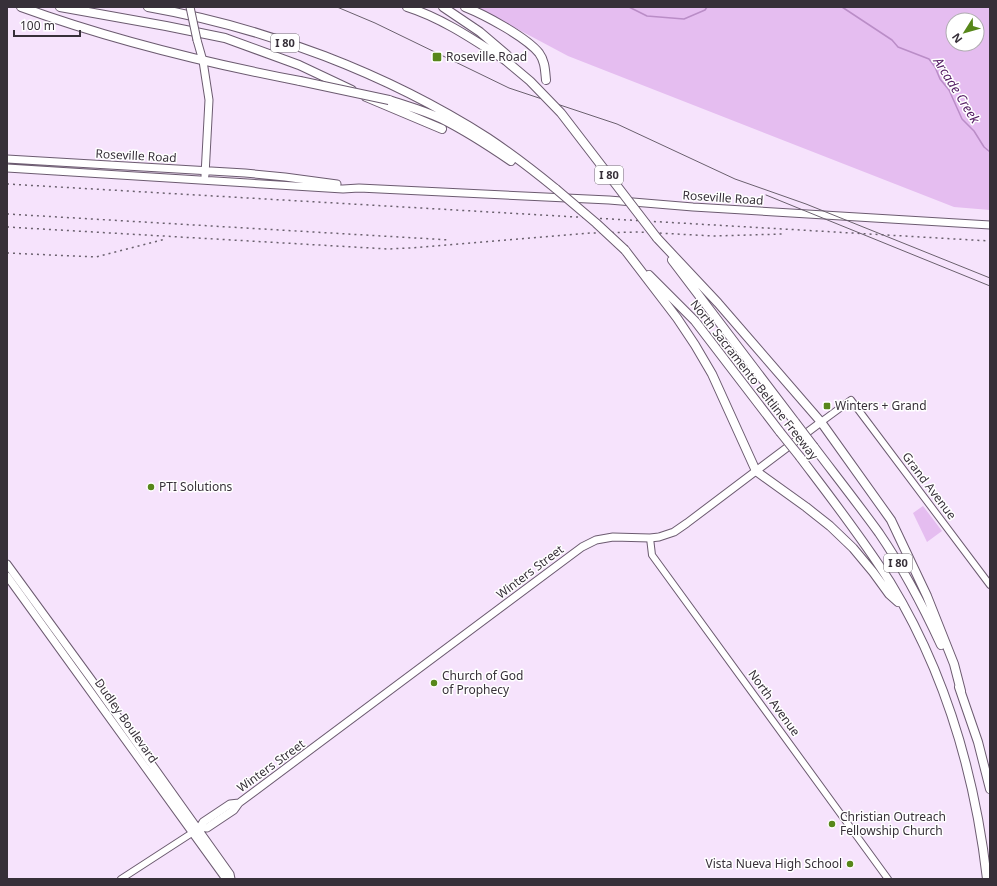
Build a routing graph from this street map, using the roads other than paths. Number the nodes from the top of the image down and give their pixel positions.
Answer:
1 (21, 7) edge
2 (60, 7) edge
3 (148, 7) edge
4 (190, 7) edge
5 (407, 7) edge
6 (444, 7) edge
7 (465, 7) edge
8 (506, 57) junction
9 (203, 61) junction
10 (546, 80) dead end
11 (442, 129) dead end
12 (7, 159) edge
13 (7, 168) edge
14 (206, 171) junction
15 (205, 180) junction
16 (359, 188) junction
17 (556, 189) junction
18 (990, 225) edge
19 (690, 277) junction
20 (662, 293) junction
21 (851, 400) joint
22 (821, 422) junction
23 (756, 471) junction
24 (650, 538) junction
25 (7, 564) edge
26 (7, 576) edge
27 (990, 585) edge
28 (905, 609) junction
29 (961, 691) junction
30 (990, 789) edge
31 (197, 830) junction
32 (121, 879) edge
33 (226, 879) edge
34 (231, 879) edge
35 (888, 879) edge
36 (987, 879) edge

1 - 9 highway
2 - 11 highway
3 - 17 highway, I 80
4 - 9 main road, bridge
5 - 8 highway
6 - 8 highway
7 - 10 highway
8 - 19 highway, I 80, bridge
9 - 14 main road
9 - 17 highway, bridge
12 - 14 main road, Roseville Road
13 - 15 main road, Roseville Road
14 - 15 main road
14 - 16 main road, Roseville Road
15 - 16 main road, Roseville Road
16 - 18 main road, Roseville Road
17 - 20 highway, I 80, bridge
19 - 22 highway
19 - 29 highway, North Sacramento Beltline Freeway / I 80, bridge
20 - 23 highway
20 - 28 highway, North Sacramento Beltline Freeway / I 80, bridge
21 - 22 street, Winters Street
21 - 27 street, Grand Avenue
22 - 23 main road, Winters Street
22 - 29 highway
23 - 24 main road, Winters Street
23 - 28 highway
24 - 31 main road, Winters Street
24 - 35 street, North Avenue
25 - 31 main road, Dudley Boulevard
26 - 31 main road, Dudley Boulevard
28 - 36 highway, North Sacramento Beltline Freeway / I 80
29 - 30 highway, North Sacramento Beltline Freeway / I 80
31 - 32 street, Winters Street
31 - 33 main road, Dudley Boulevard
31 - 34 main road

